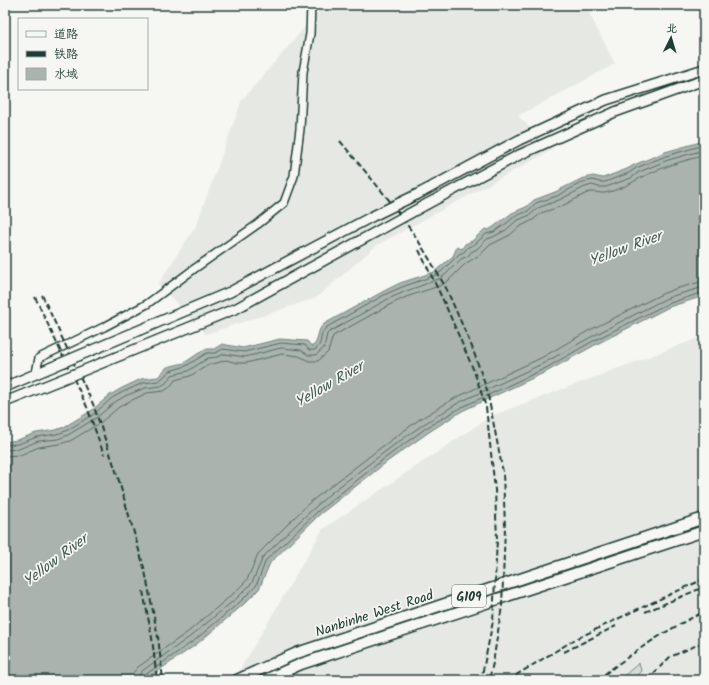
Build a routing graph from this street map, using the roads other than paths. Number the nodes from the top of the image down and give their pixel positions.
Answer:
1 (311, 5) edge
2 (704, 69) edge
3 (704, 80) edge
4 (36, 373) junction
5 (5, 387) edge
6 (5, 402) edge
7 (704, 518) edge
8 (704, 531) edge
9 (237, 680) edge
10 (265, 680) edge

1 - 4 street
2 - 4 main road, bridge
3 - 6 main road, bridge
4 - 5 main road
7 - 9 highway, Nanbinhe West Road / G109
8 - 10 highway, Nanbinhe West Road / G109

